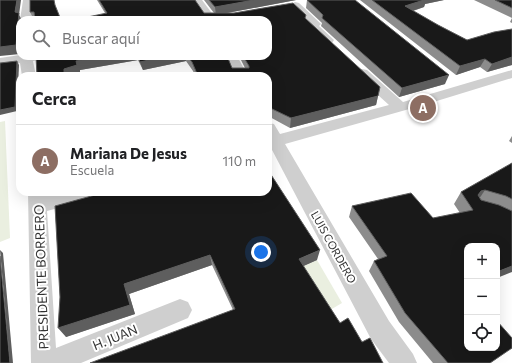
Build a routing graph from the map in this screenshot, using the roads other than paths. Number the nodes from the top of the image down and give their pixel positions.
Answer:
1 (28, 0) edge
2 (197, 0) edge
3 (308, 3) edge
4 (26, 16) edge
5 (212, 16) edge
6 (335, 48) edge
7 (16, 59) edge
8 (31, 60) edge
9 (232, 60) edge
10 (0, 62) edge
11 (351, 63) edge
12 (29, 72) edge
13 (239, 72) edge
14 (512, 74) edge
15 (451, 79) dead end
16 (463, 89) junction
17 (400, 107) junction
18 (272, 137) edge
19 (272, 141) edge
20 (61, 196) edge
21 (38, 199) edge
22 (180, 310) dead end
23 (44, 363) edge
24 (50, 363) edge
25 (404, 363) edge

1 - 4 street
2 - 5 street
3 - 6 street
7 - 10 street
8 - 12 street
9 - 13 street
11 - 17 street
14 - 16 street
15 - 16 street
16 - 17 street
17 - 18 street
19 - 25 street, LUIS CORDERO
20 - 21 street
21 - 23 street, PRESIDENTE BORRERO
22 - 24 street, H. JUAN

